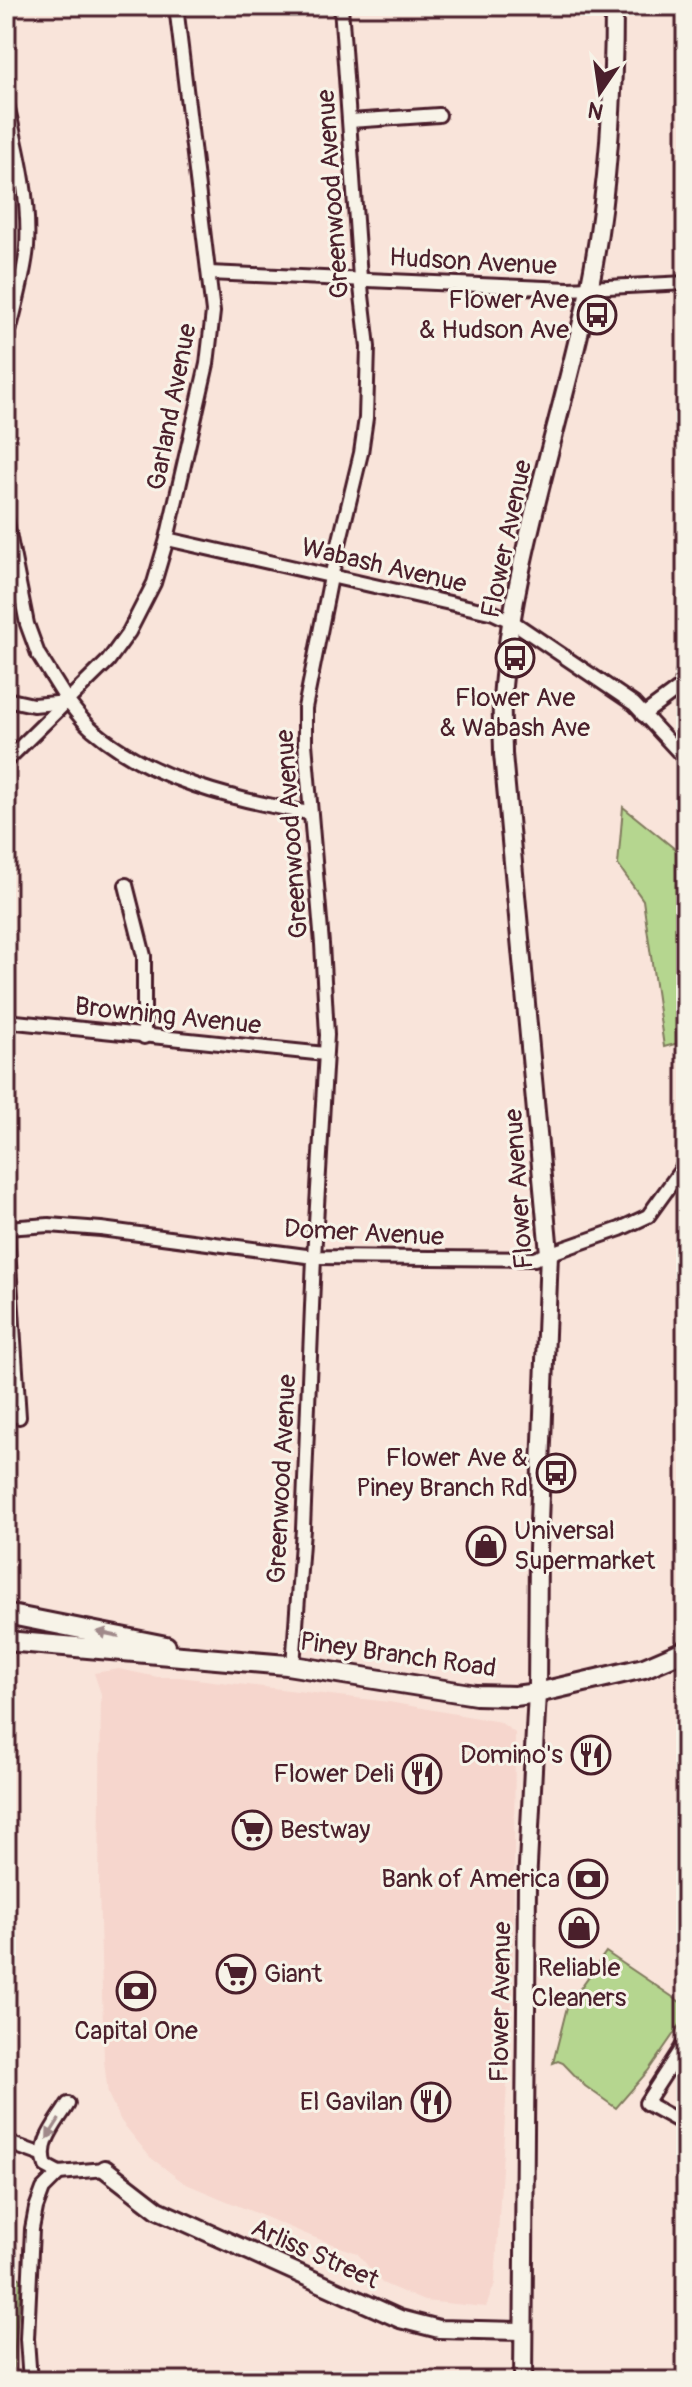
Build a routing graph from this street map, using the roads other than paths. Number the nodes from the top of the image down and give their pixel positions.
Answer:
1 (176, 6) edge
2 (341, 6) edge
3 (614, 6) edge
4 (6, 100) edge
5 (439, 115) dead end
6 (350, 121) junction
7 (209, 273) junction
8 (360, 278) junction
9 (686, 283) edge
10 (589, 289) junction
11 (6, 345) edge
12 (6, 518) edge
13 (167, 539) junction
14 (331, 577) junction
15 (513, 622) junction
16 (686, 652) edge
17 (684, 684) edge
18 (6, 699) edge
19 (68, 702) junction
20 (643, 715) junction
21 (686, 760) edge
22 (6, 761) edge
23 (309, 813) junction
24 (126, 885) dead end
25 (6, 1021) edge
26 (144, 1037) junction
27 (325, 1054) junction
28 (686, 1163) edge
29 (6, 1218) edge
30 (6, 1228) edge
31 (549, 1253) junction
32 (314, 1257) junction
33 (19, 1417) dead end
34 (6, 1614) edge
35 (54, 1622) junction
36 (6, 1641) edge
37 (53, 1647) junction
38 (686, 1650) edge
39 (239, 1660) junction
40 (293, 1666) junction
41 (537, 1693) junction
42 (686, 2041) edge
43 (68, 2104) dead end
44 (686, 2125) edge
45 (6, 2142) edge
46 (42, 2155) junction
47 (105, 2169) joint
48 (59, 2173) junction
49 (522, 2331) junction
50 (30, 2381) edge
51 (523, 2381) edge

1 - 7 street, Garland Avenue
2 - 6 street, Greenwood Avenue
3 - 10 street, Flower Avenue
4 - 11 street
5 - 6 street
6 - 8 street, Greenwood Avenue
7 - 8 street, Hudson Avenue
7 - 13 street, Garland Avenue
8 - 10 street, Hudson Avenue
8 - 14 street, Greenwood Avenue
9 - 10 street, Hudson Avenue
10 - 15 street, Flower Avenue
12 - 19 street
13 - 14 street, Wabash Avenue
13 - 19 street, Garland Avenue
14 - 15 street, Wabash Avenue
14 - 23 street, Greenwood Avenue
15 - 20 street, Wabash Avenue
15 - 31 street, Flower Avenue
16 - 17 street
17 - 20 street
18 - 19 street
19 - 22 street, Garland Avenue
19 - 23 street
20 - 21 street, Wabash Avenue
23 - 27 street, Greenwood Avenue
24 - 26 street
25 - 26 street, Browning Avenue
26 - 27 street, Browning Avenue
27 - 32 street, Greenwood Avenue
28 - 31 street, Domer Avenue
29 - 30 street
30 - 32 street, Domer Avenue
30 - 33 street
31 - 32 street, Domer Avenue
31 - 41 street, Flower Avenue
32 - 40 street, Greenwood Avenue
34 - 35 main road, Piney Branch Road
35 - 37 street
39 -> 35 main road, Piney Branch Road
36 - 37 main road, Piney Branch Road
37 - 39 main road, Piney Branch Road
38 - 41 main road, Piney Branch Road
39 - 40 main road, Piney Branch Road
40 - 41 main road, Piney Branch Road
41 - 49 street, Flower Avenue
42 - 44 street
43 -> 46 street
45 - 46 street
46 - 48 street
47 - 48 street
47 - 49 street, Arliss Street
48 - 50 street
49 - 51 street, Flower Avenue

